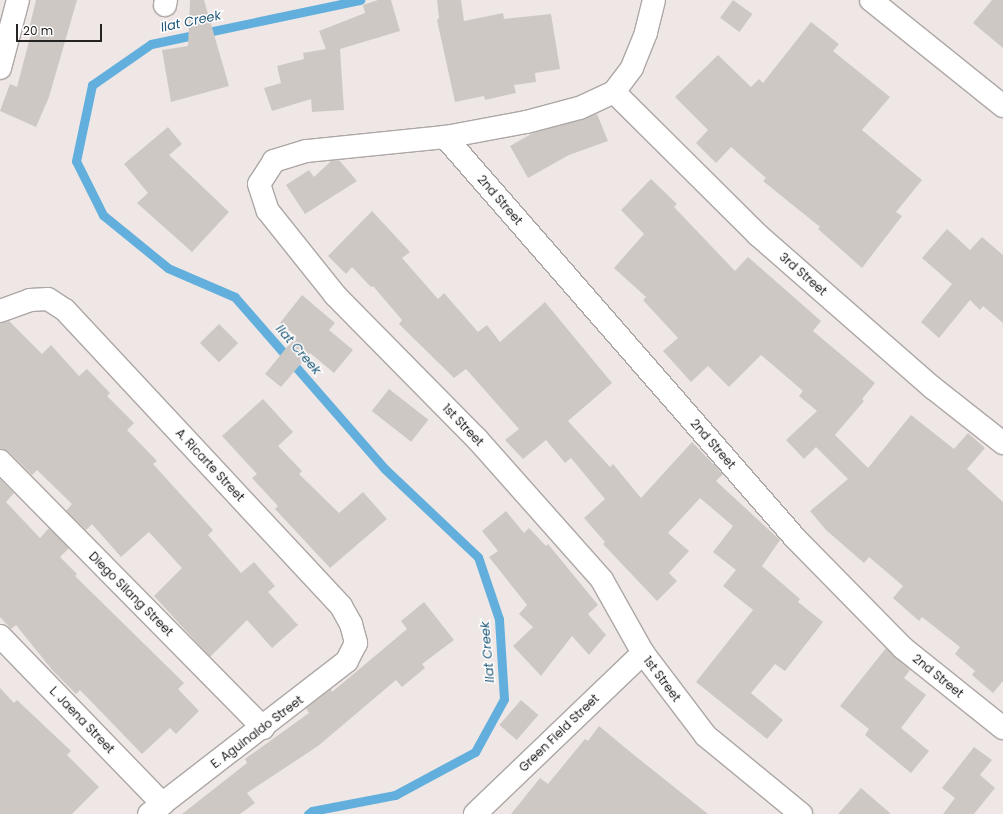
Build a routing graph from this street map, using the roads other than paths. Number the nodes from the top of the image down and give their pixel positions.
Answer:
1 (18, 0) edge
2 (654, 0) edge
3 (871, 0) edge
4 (0, 68) edge
5 (614, 92) junction
6 (1003, 106) edge
7 (445, 137) junction
8 (0, 311) edge
9 (1003, 443) edge
10 (0, 461) edge
11 (0, 636) edge
12 (356, 643) joint
13 (643, 653) junction
14 (263, 728) junction
15 (1003, 728) edge
16 (156, 809) edge
17 (475, 814) edge
18 (801, 814) edge

1 - 4 street
2 - 5 street
3 - 6 street
5 - 7 street
5 - 9 street, 3rd Street
7 - 13 street, 1st Street
7 - 15 street, 2nd Street
8 - 12 street, A. Ricarte Street
10 - 14 street, Diego Silang Street
11 - 16 street, L. Jaena Street
12 - 14 street, E. Aguinaldo Street
13 - 17 street, Green Field Street
13 - 18 street, 1st Street
14 - 16 street, E. Aguinaldo Street

